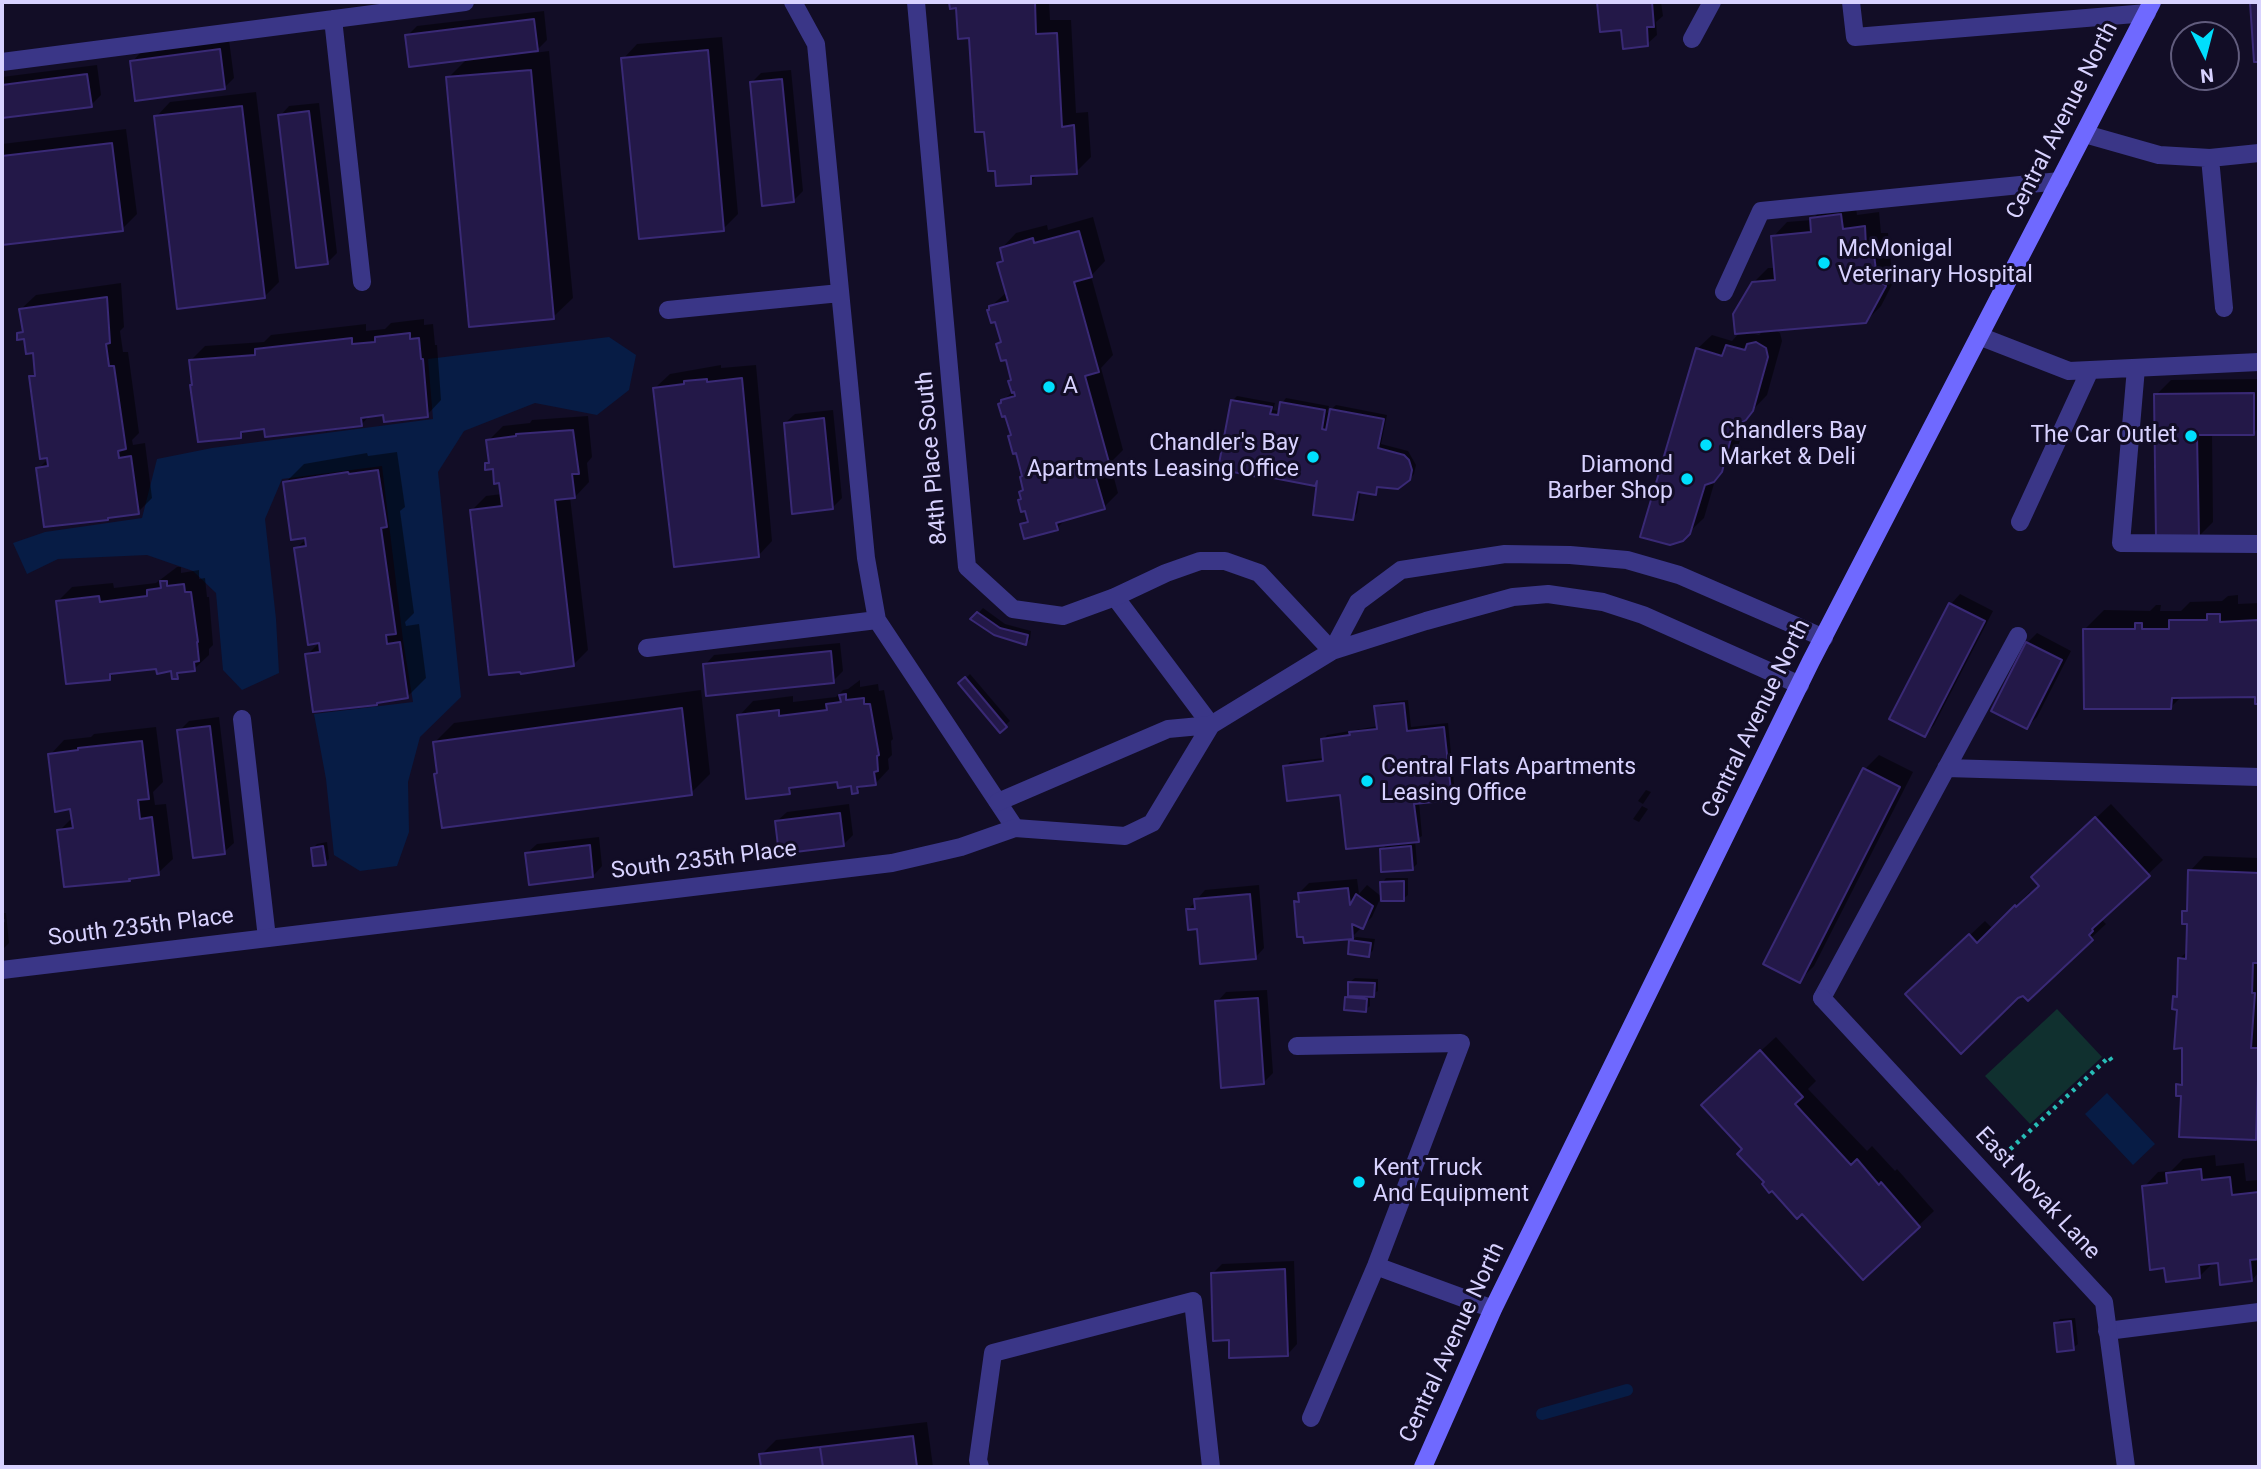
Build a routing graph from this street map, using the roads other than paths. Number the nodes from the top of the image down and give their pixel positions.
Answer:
1 (466, 2) edge
2 (793, 2) edge
3 (916, 2) edge
4 (1712, 2) edge
5 (1851, 2) edge
6 (2150, 7) edge
7 (333, 19) junction
8 (1692, 40) dead end
9 (2, 62) edge
10 (2085, 134) junction
11 (2259, 153) edge
12 (2210, 158) junction
13 (2060, 181) junction
14 (362, 282) dead end
15 (1724, 292) dead end
16 (840, 293) junction
17 (2224, 308) dead end
18 (668, 310) dead end
19 (1979, 336) junction
20 (2259, 362) edge
21 (2136, 368) junction
22 (2090, 370) junction
23 (2020, 522) dead end
24 (2259, 544) edge
25 (1115, 597) junction
26 (877, 620) junction
27 (2018, 636) dead end
28 (1824, 638) junction
29 (647, 648) dead end
30 (1332, 651) junction
31 (1800, 685) junction
32 (242, 719) dead end
33 (1211, 725) junction
34 (1946, 768) junction
35 (2259, 777) edge
36 (998, 803) junction
37 (1015, 828) junction
38 (267, 938) junction
39 (2, 970) edge
40 (1297, 1046) dead end
41 (1376, 1266) junction
42 (1493, 1308) junction
43 (2259, 1312) edge
44 (2107, 1331) junction
45 (1311, 1418) dead end
46 (980, 1467) edge
47 (1211, 1467) edge
48 (1423, 1467) edge
49 (2126, 1467) edge

1 - 7 street
2 - 16 street
3 - 25 street, 84th Place South
4 - 8 street
5 - 6 street
6 - 10 main road, Central Avenue North
7 - 9 street
7 - 14 street
10 - 12 street
10 - 13 main road, Central Avenue North
11 - 12 street
12 - 17 street
13 - 15 street
13 - 19 main road, Central Avenue North
16 - 18 street
16 - 26 street
19 - 22 street
19 - 28 main road, Central Avenue North
20 - 21 street
21 - 22 street
21 - 24 street
22 - 23 street
25 - 30 street, 84th Place South
25 - 33 street
26 - 29 street
26 - 36 street
27 - 34 street
28 - 30 street
28 - 31 main road, Central Avenue North
30 - 31 street, South 235th Place
30 - 33 street, South 235th Place
31 - 42 main road, Central Avenue North
32 - 38 street
33 - 36 street
33 - 37 street, South 235th Place
34 - 35 street
34 - 44 street, East Novak Lane
36 - 37 street
37 - 38 street, South 235th Place
38 - 39 street, South 235th Place
40 - 41 street
41 - 42 street
41 - 45 street
42 - 48 main road, Central Avenue North
43 - 44 street
44 - 49 street, East Novak Lane
46 - 47 street

